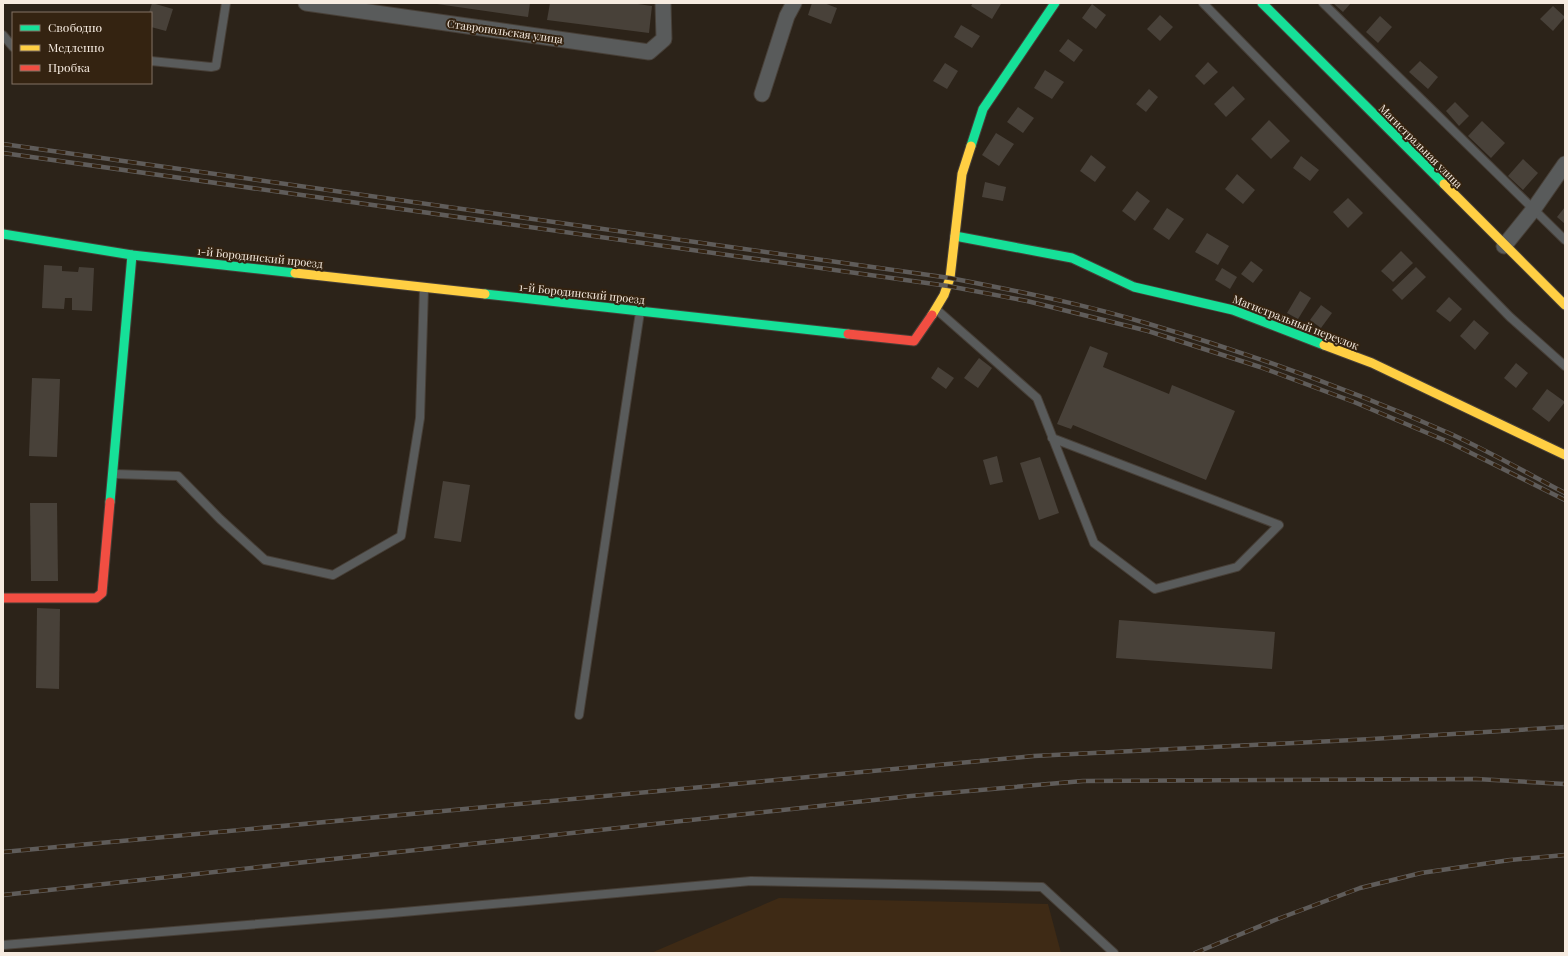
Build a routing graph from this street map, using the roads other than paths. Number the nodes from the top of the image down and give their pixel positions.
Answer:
1 (226, 3) edge
2 (306, 3) edge
3 (663, 3) edge
4 (794, 3) edge
5 (1055, 3) edge
6 (1203, 3) edge
7 (1262, 3) edge
8 (1323, 3) edge
9 (3, 35) edge
10 (12, 46) edge
11 (152, 61) edge
12 (762, 94) dead end
13 (1565, 164) edge
14 (1533, 210) junction
15 (3, 234) edge
16 (955, 236) junction
17 (1565, 240) edge
18 (1504, 246) junction
19 (132, 255) junction
20 (424, 287) junction
21 (1565, 305) edge
22 (936, 309) junction
23 (640, 311) junction
24 (1565, 366) edge
25 (1052, 438) junction
26 (1565, 455) edge
27 (113, 474) junction
28 (3, 598) edge
29 (579, 715) dead end
30 (3, 945) edge
31 (1114, 953) edge

1 - 11 lane
2 - 3 street, Ставропольская улица
4 - 12 street
5 - 16 street
6 - 24 lane
7 - 18 street, Магистральная улица
8 - 14 lane
9 - 10 lane
13 - 14 street
14 - 17 lane
14 - 18 street
15 - 19 street, 1-й Бородинский проезд
16 - 22 street, 1-й Бородинский проезд
16 - 26 street, Магистральный переулок
18 - 21 street, Магистральная улица
19 - 20 street, 1-й Бородинский проезд
19 - 27 street
20 - 23 street, 1-й Бородинский проезд
20 - 27 lane
22 - 23 street, 1-й Бородинский проезд
22 - 25 lane
23 - 29 lane
25 - 25 lane
27 - 28 street
30 - 31 lane

